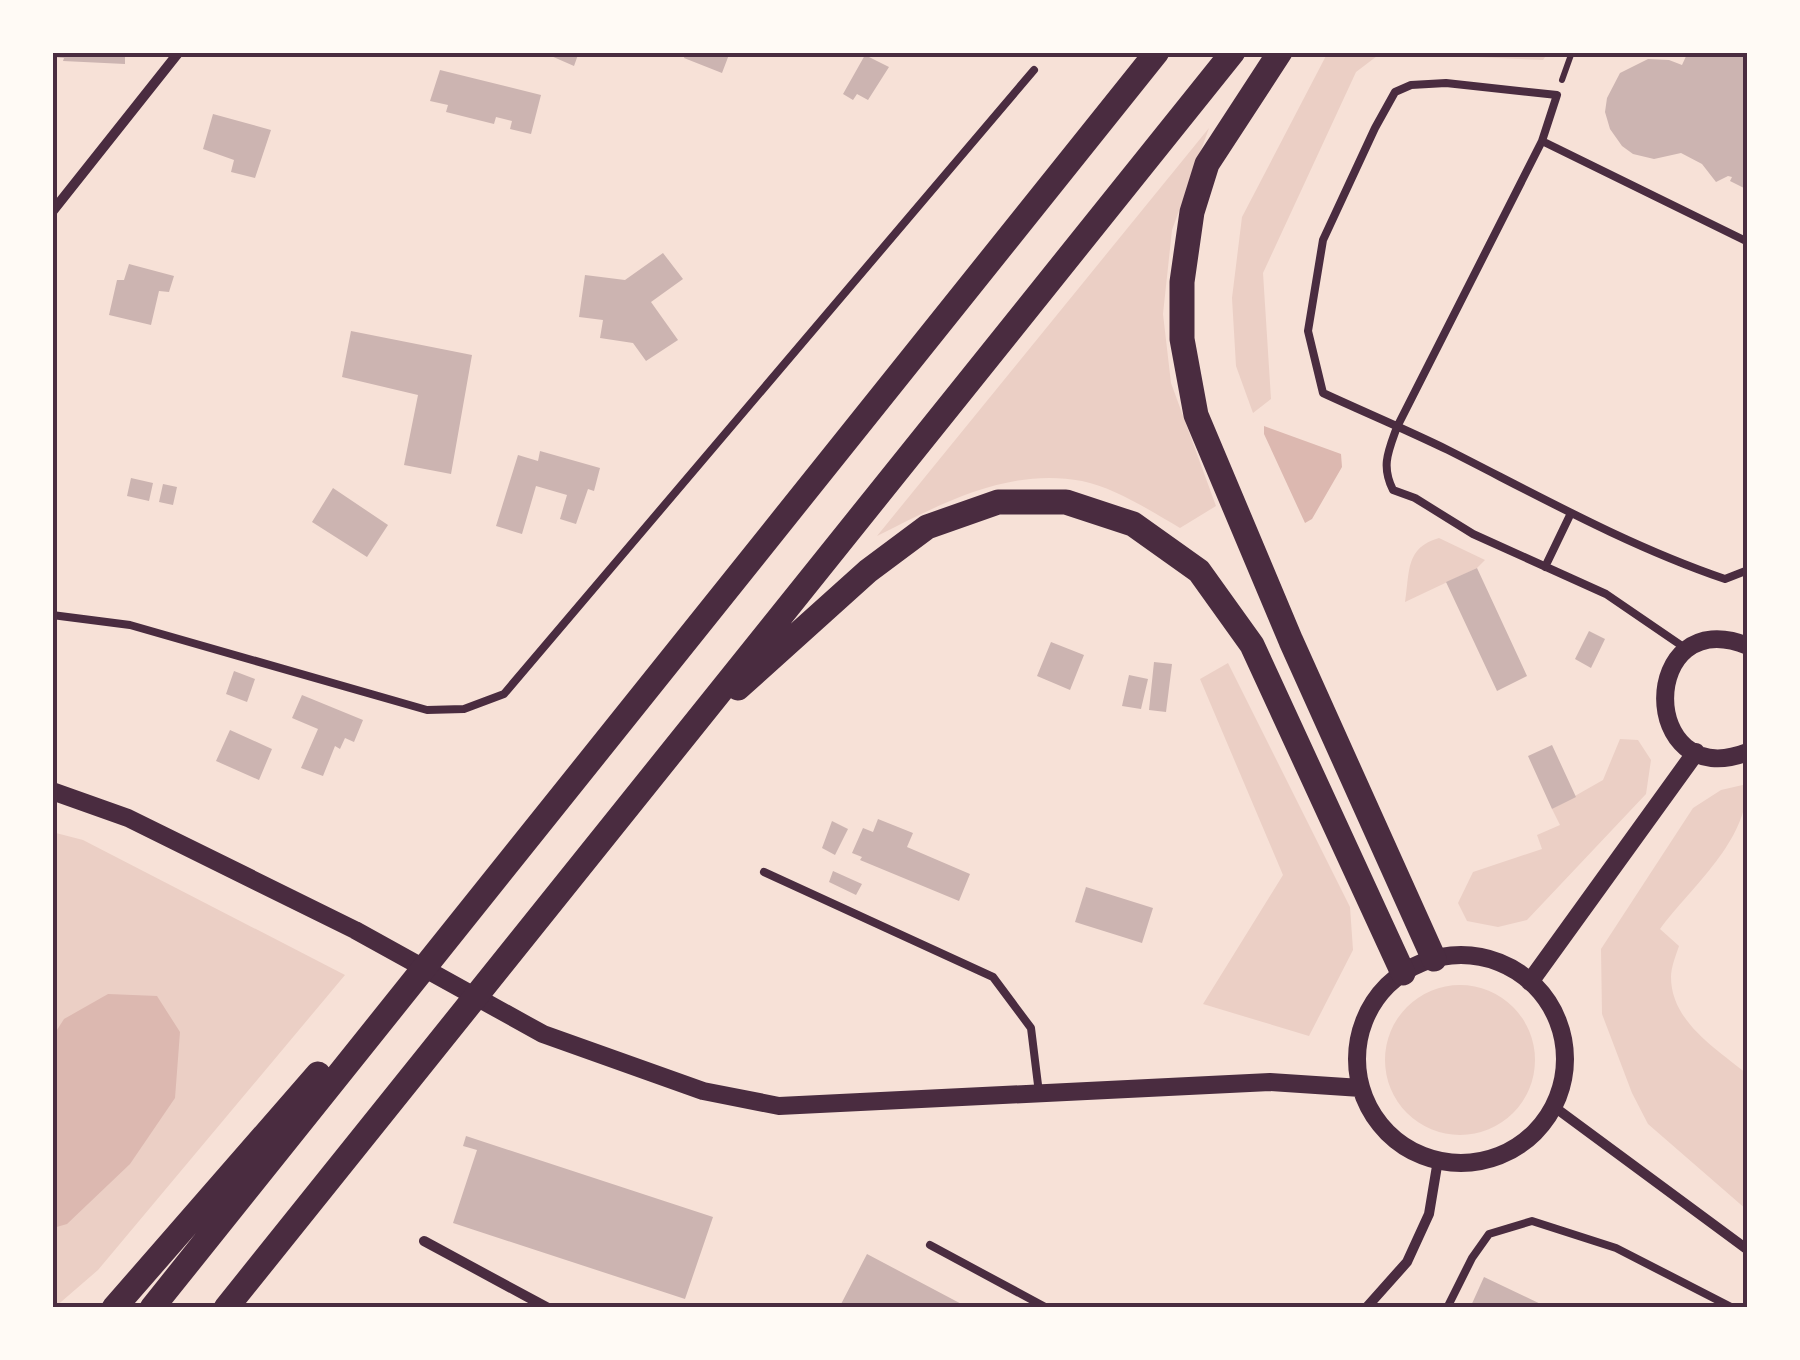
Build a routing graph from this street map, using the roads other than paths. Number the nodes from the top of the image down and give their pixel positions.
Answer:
1 (179, 52) edge
2 (1157, 52) edge
3 (1233, 52) edge
4 (1280, 52) edge
5 (1034, 70) dead end
6 (1542, 141) junction
7 (52, 212) edge
8 (1748, 242) edge
9 (1397, 427) junction
10 (1571, 513) junction
11 (1545, 567) junction
12 (1748, 570) edge
13 (52, 615) edge
14 (1748, 646) edge
15 (1688, 650) junction
16 (682, 738) junction
17 (1696, 752) junction
18 (1748, 752) edge
19 (52, 791) edge
20 (564, 793) junction
21 (764, 872) dead end
22 (1434, 959) junction
23 (1402, 973) junction
24 (1530, 982) junction
25 (1361, 1088) junction
26 (1039, 1092) junction
27 (1553, 1106) junction
28 (1438, 1160) junction
29 (424, 1241) dead end
30 (930, 1245) dead end
31 (1748, 1250) edge
32 (114, 1308) edge
33 (152, 1308) edge
34 (226, 1308) edge
35 (548, 1308) edge
36 (1048, 1308) edge
37 (1366, 1308) edge
38 (1447, 1308) edge
39 (1733, 1308) edge

1 - 7 street
2 - 20 highway
3 - 16 highway
4 - 22 highway
5 - 13 lane
6 - 8 lane
6 - 9 lane
6 - 9 lane
9 - 10 lane
9 - 11 lane
10 - 11 lane
10 - 12 lane
11 - 15 lane
14 - 15 street
15 - 17 street
16 - 23 highway
16 - 34 highway
17 - 18 street
17 - 24 street
19 - 26 street
20 - 32 highway
20 - 33 highway
21 - 26 lane
22 - 23 street
22 - 24 street
23 - 25 street
24 - 27 street
25 - 26 street
25 - 28 street
27 - 28 street
27 - 31 street
28 - 37 street
29 - 35 street
30 - 36 lane
38 - 39 lane

